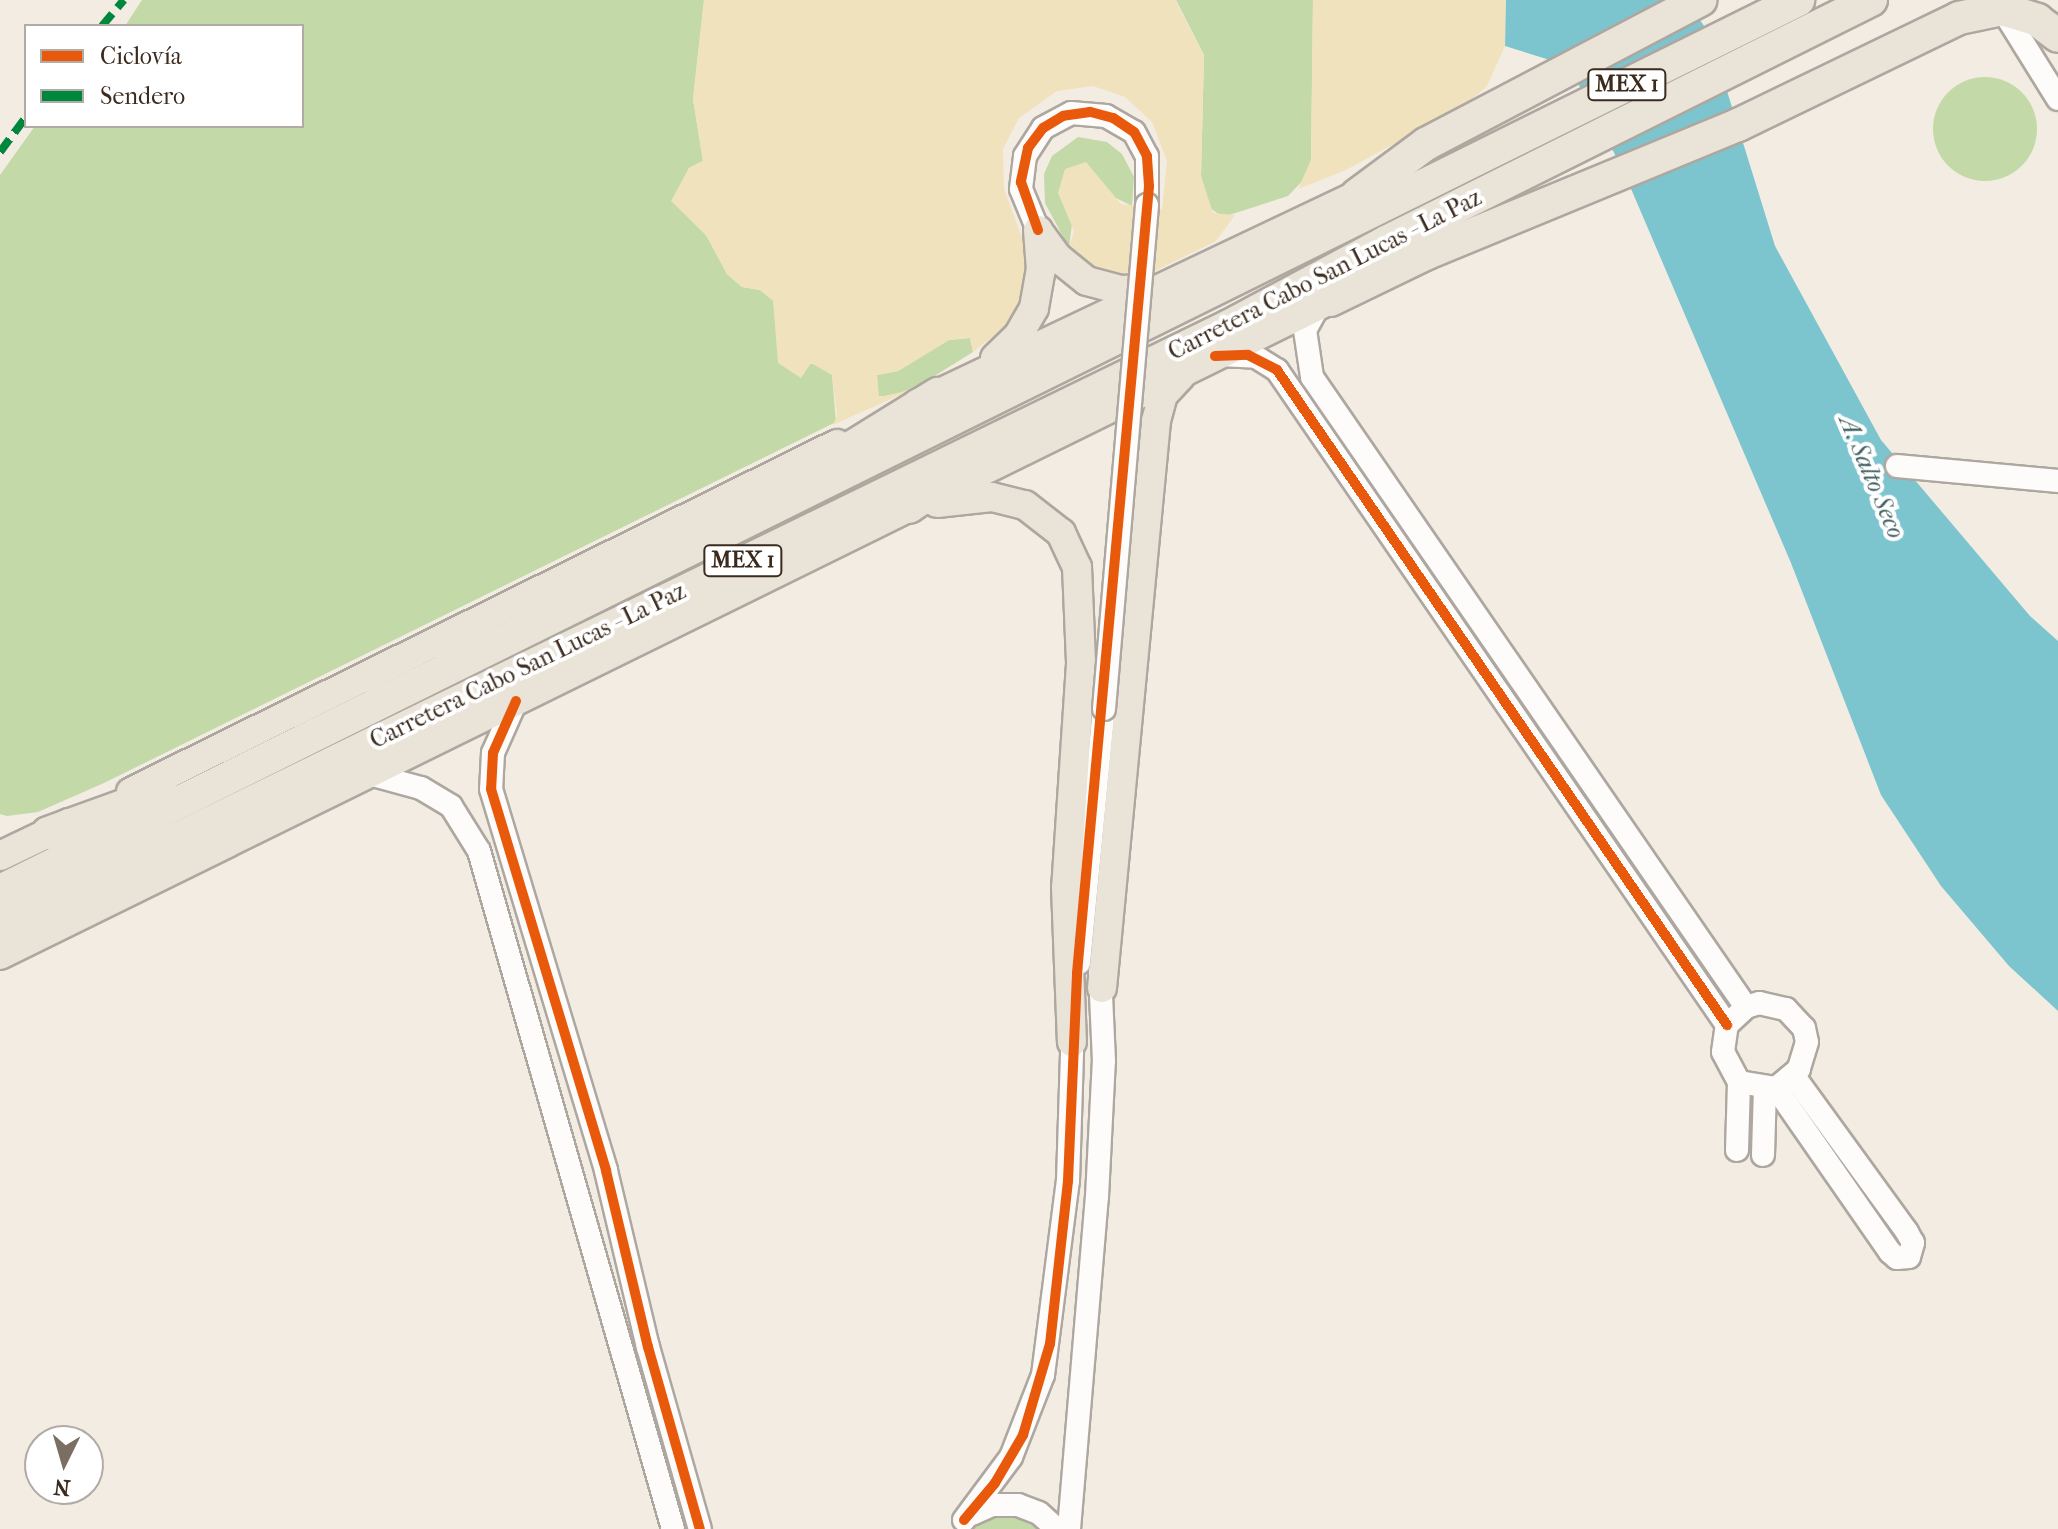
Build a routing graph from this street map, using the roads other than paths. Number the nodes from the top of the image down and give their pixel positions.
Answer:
1 (1700, 0) edge
2 (1871, 0) edge
3 (1895, 0) edge
4 (1791, 4) edge
5 (2002, 9) junction
6 (1830, 23) junction
7 (2058, 36) edge
8 (2058, 99) edge
9 (1466, 165) junction
10 (1357, 195) junction
11 (1038, 230) junction
12 (1386, 242) junction
13 (1159, 286) junction
14 (1324, 302) junction
15 (1215, 356) junction
16 (1189, 369) junction
17 (974, 376) junction
18 (938, 394) junction
19 (1033, 419) junction
20 (1897, 466) dead end
21 (2058, 481) edge
22 (909, 507) junction
23 (667, 561) junction
24 (1503, 652) junction
25 (1481, 664) junction
26 (516, 701) junction
27 (312, 738) junction
28 (369, 774) junction
29 (48, 833) junction
30 (0, 856) edge
31 (1091, 862) junction
32 (0, 891) edge
33 (1676, 901) junction
34 (1653, 918) junction
35 (0, 925) edge
36 (0, 955) edge
37 (1102, 988) junction
38 (1746, 1007) junction
39 (1727, 1025) junction
40 (1072, 1042) junction
41 (1739, 1082) junction
42 (1778, 1084) junction
43 (560, 1130) junction
44 (1737, 1150) dead end
45 (1763, 1155) dead end
46 (618, 1218) junction
47 (960, 1524) edge
48 (673, 1529) edge
49 (700, 1529) edge
50 (1057, 1529) edge
51 (1069, 1529) edge

1 - 10 highway
2 - 6 highway, Carretera Cabo San Lucas - La Paz / MEX 1
3 - 6 highway, MEX 1
4 - 9 highway, Carretera Cabo San Lucas - La Paz / MEX 1
5 - 7 highway
5 - 8 street
5 - 14 highway
6 - 12 highway, Carretera Cabo San Lucas - La Paz / MEX 1
9 - 10 highway
9 - 23 highway, Carretera Cabo San Lucas - La Paz / MEX 1
10 - 13 main road
11 - 13 main road
11 - 17 main road
11 - 31 street, bridge
12 - 14 highway
12 - 19 highway, Carretera Cabo San Lucas - La Paz / MEX 1
13 - 17 main road
14 - 15 main road
14 - 24 street
15 - 16 main road
15 - 25 street
16 - 22 main road
16 - 37 main road
17 - 18 main road
18 - 23 highway
18 - 29 main road
19 - 22 highway
19 - 35 highway, Carretera Cabo San Lucas - La Paz / MEX 1
20 - 21 street
22 - 26 main road
22 - 40 main road
23 - 27 highway, Carretera Cabo San Lucas - La Paz / MEX 1
24 - 25 street
24 - 33 street
25 - 34 street
26 - 28 main road
26 - 46 street
27 - 29 highway
27 - 32 highway, Carretera Cabo San Lucas - La Paz / MEX 1
28 - 36 main road
28 - 43 street
29 - 30 main road
31 - 37 street
31 - 40 street
33 - 34 street
33 - 38 street
34 - 39 street
37 - 51 street
38 - 39 street
38 - 42 street
39 - 41 street
40 - 47 street
41 - 42 street
41 - 44 street
42 - 42 street
42 - 45 street
43 - 46 street
43 - 48 street
46 - 49 street
47 - 50 street

